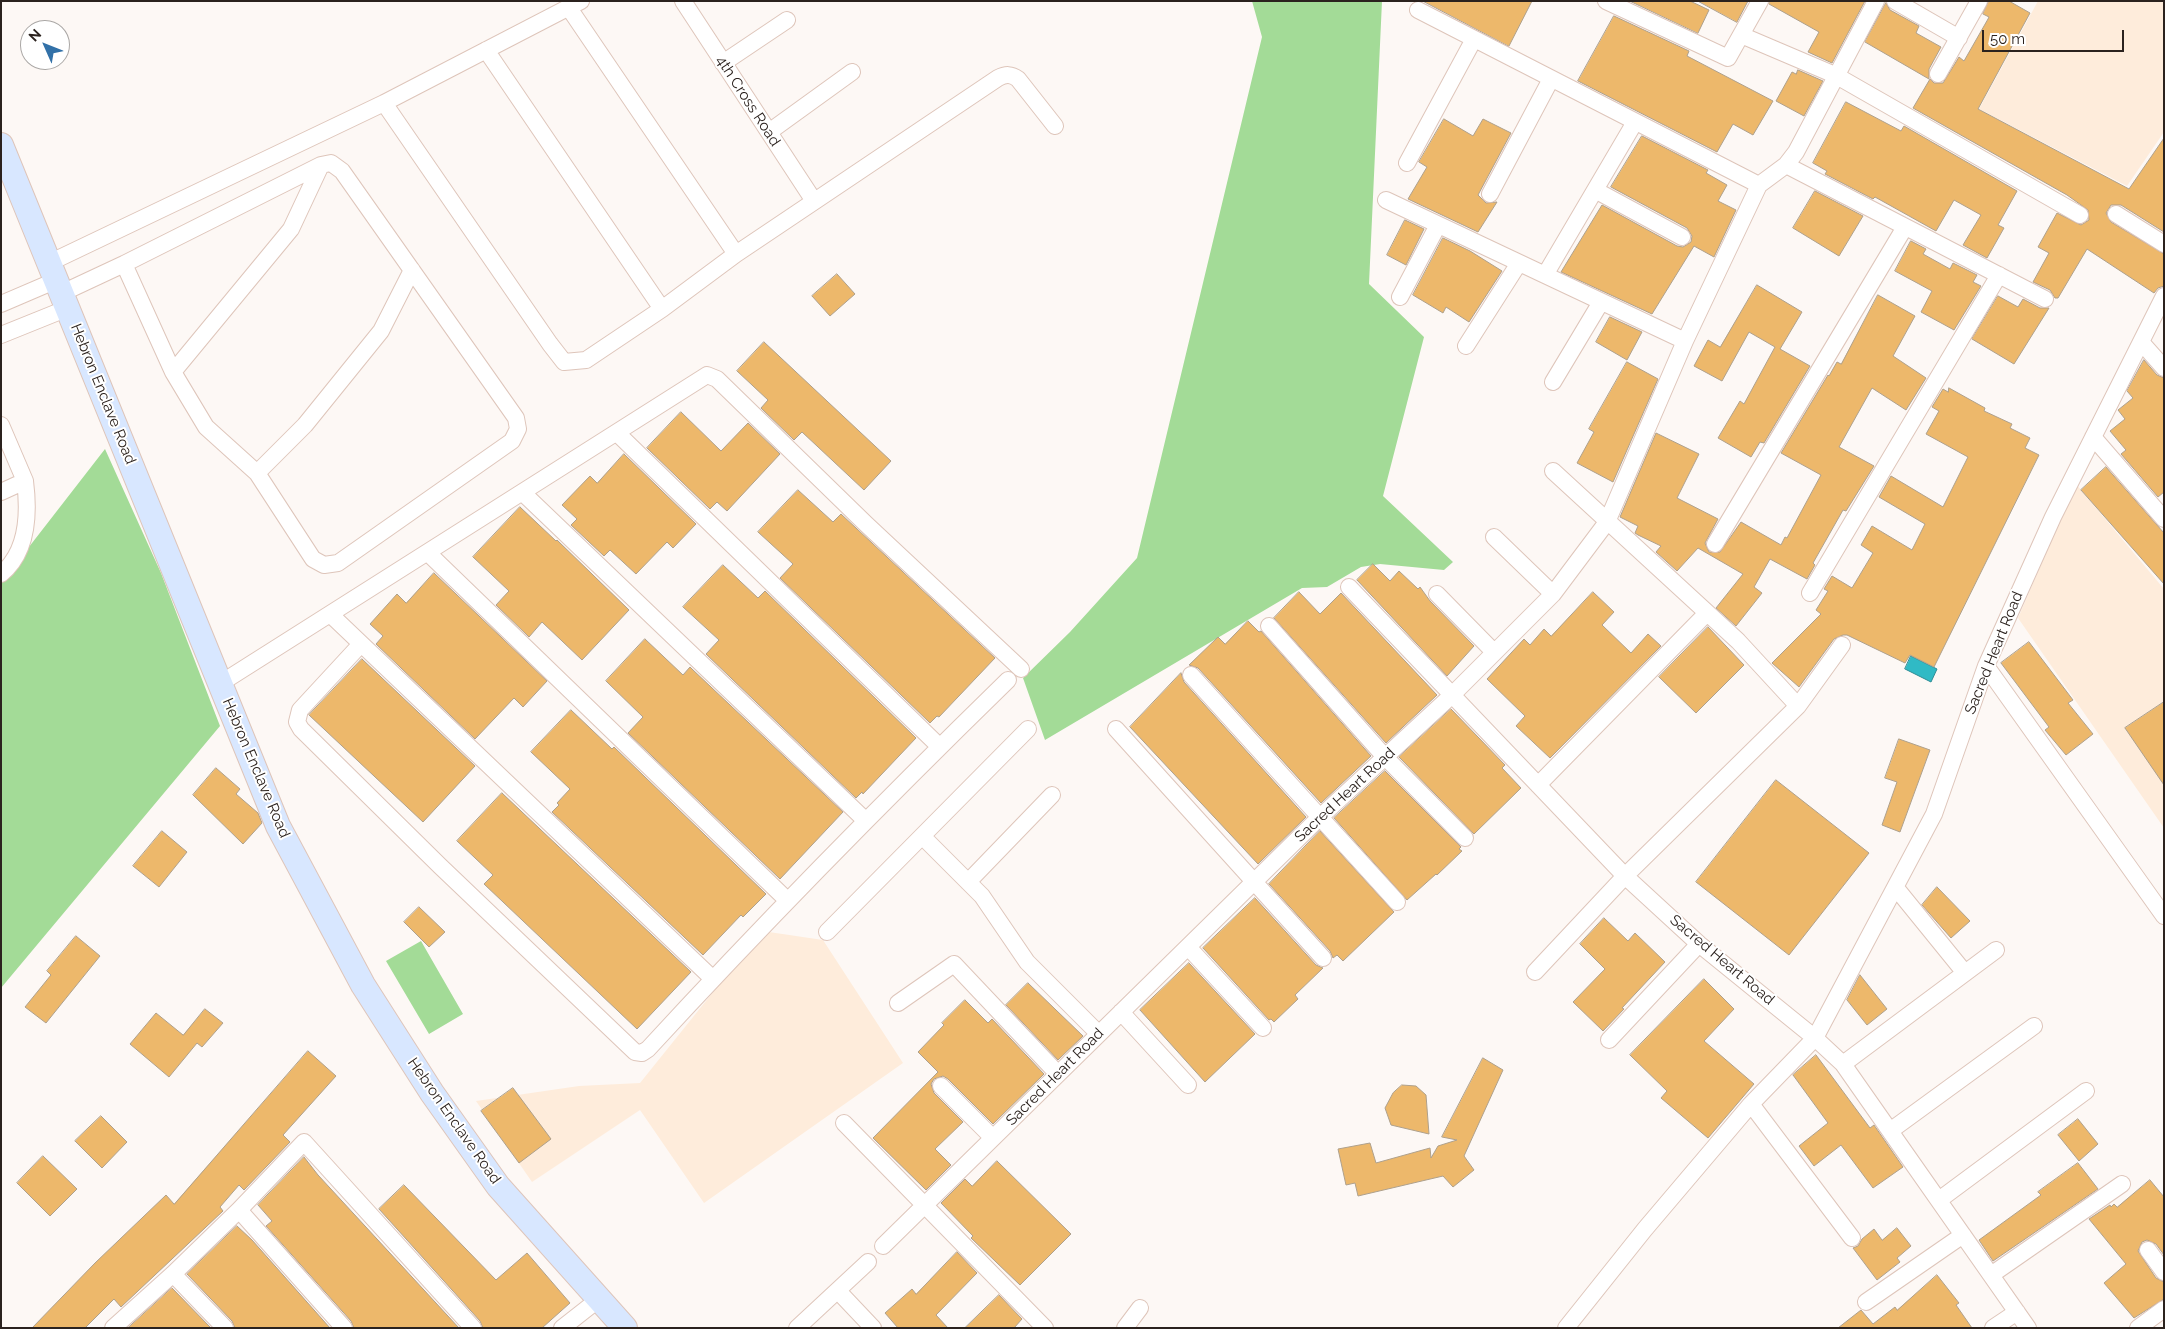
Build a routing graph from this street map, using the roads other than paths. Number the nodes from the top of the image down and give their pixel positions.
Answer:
1 (683, 1) edge
2 (1606, 1) edge
3 (1760, 1) edge
4 (1876, 1) edge
5 (1895, 1) edge
6 (1979, 1) edge
7 (575, 4) edge
8 (1418, 10) dead end
9 (787, 20) dead end
10 (1741, 35) junction
11 (1959, 38) junction
12 (1474, 39) junction
13 (486, 50) junction
14 (724, 63) junction
15 (852, 72) dead end
16 (1938, 74) dead end
17 (1835, 75) junction
18 (1551, 79) junction
19 (384, 103) junction
20 (1636, 122) junction
21 (1055, 126) dead end
22 (769, 132) junction
23 (1, 145) edge
24 (1407, 163) dead end
25 (321, 165) junction
26 (1786, 165) junction
27 (1759, 185) junction
28 (1595, 190) junction
29 (1490, 194) dead end
30 (1386, 200) dead end
31 (814, 201) junction
32 (2116, 214) dead end
33 (2080, 215) dead end
34 (1438, 225) junction
35 (1905, 227) junction
36 (1682, 237) dead end
37 (2164, 244) edge
38 (736, 254) junction
39 (1519, 263) junction
40 (124, 264) junction
41 (412, 270) junction
42 (1544, 275) junction
43 (1999, 275) junction
44 (59, 286) junction
45 (2164, 296) edge
46 (1400, 297) dead end
47 (2045, 299) dead end
48 (1601, 302) junction
49 (1, 304) edge
50 (662, 309) junction
51 (1, 335) edge
52 (1684, 341) junction
53 (2141, 342) junction
54 (1466, 346) dead end
55 (2164, 368) edge
56 (173, 372) junction
57 (1553, 382) dead end
58 (1, 425) edge
59 (617, 433) junction
60 (2093, 437) junction
61 (1553, 471) dead end
62 (257, 473) junction
63 (25, 481) junction
64 (1, 492) edge
65 (523, 493) junction
66 (2164, 519) edge
67 (1607, 522) junction
68 (1494, 537) dead end
69 (1715, 544) dead end
70 (428, 553) junction
71 (3, 573) edge
72 (1348, 587) dead end
73 (1810, 593) dead end
74 (1438, 594) dead end
75 (1553, 594) junction
76 (330, 614) junction
77 (1706, 614) junction
78 (1269, 626) dead end
79 (361, 644) junction
80 (1842, 645) dead end
81 (1494, 652) junction
82 (1986, 666) junction
83 (1021, 669) dead end
84 (1191, 675) dead end
85 (1008, 680) dead end
86 (222, 683) junction
87 (1452, 695) junction
88 (1798, 706) junction
89 (1028, 729) dead end
90 (1116, 729) dead end
91 (940, 747) junction
92 (1385, 757) junction
93 (1538, 785) junction
94 (1052, 795) dead end
95 (1320, 817) junction
96 (865, 820) junction
97 (922, 836) junction
98 (1465, 838) dead end
99 (1625, 876) junction
100 (968, 882) junction
101 (1254, 882) junction
102 (1896, 888) junction
103 (787, 900) junction
104 (1397, 902) dead end
105 (2164, 916) edge
106 (828, 932) dead end
107 (1699, 944) junction
108 (1188, 947) junction
109 (1996, 950) dead end
110 (1323, 958) dead end
111 (1535, 972) dead end
112 (1965, 973) junction
113 (713, 979) junction
114 (898, 1003) dead end
115 (1121, 1012) junction
116 (2034, 1026) dead end
117 (1263, 1028) dead end
118 (1099, 1034) junction
119 (1815, 1038) junction
120 (1609, 1040) dead end
121 (1843, 1064) junction
122 (1058, 1074) junction
123 (1188, 1085) dead end
124 (941, 1086) dead end
125 (2086, 1091) dead end
126 (1751, 1104) junction
127 (844, 1123) dead end
128 (1890, 1131) junction
129 (994, 1138) junction
130 (2122, 1184) dead end
131 (1939, 1200) junction
132 (925, 1204) junction
133 (239, 1210) junction
134 (1963, 1235) junction
135 (1852, 1238) dead end
136 (883, 1246) dead end
137 (2148, 1250) dead end
138 (868, 1262) dead end
139 (2164, 1272) edge
140 (173, 1274) junction
141 (1991, 1275) junction
142 (838, 1292) junction
143 (599, 1299) junction
144 (1866, 1302) dead end
145 (1140, 1308) dead end
146 (2164, 1309) edge
147 (2017, 1312) junction
148 (112, 1328) edge
149 (225, 1328) edge
150 (344, 1328) edge
151 (472, 1328) edge
152 (562, 1328) edge
153 (625, 1328) edge
154 (797, 1328) edge
155 (872, 1328) edge
156 (1045, 1328) edge
157 (1125, 1328) edge
158 (1566, 1328) edge
159 (1993, 1328) edge
160 (2028, 1328) edge
161 (2138, 1328) edge

1 - 14 street, 4th Cross Road
2 - 10 street
3 - 10 street
4 - 17 street
5 - 11 street
6 - 11 street
7 - 13 street
7 - 38 street
8 - 12 street
9 - 14 street
10 - 17 street
11 - 16 street
12 - 18 street
12 - 24 street
13 - 19 street
13 - 50 street
14 - 22 street, 4th Cross Road
15 - 22 street
17 - 26 street
17 - 33 street
18 - 20 street
18 - 29 street
19 - 44 street
19 - 50 street
20 - 27 street
20 - 28 street
21 - 31 street
22 - 31 street, 4th Cross Road
23 - 44 street, Hebron Enclave Road
25 - 40 street
25 - 41 street
25 - 56 street
26 - 27 street
26 - 35 street
27 - 52 street
28 - 36 street
28 - 42 street
30 - 34 street
31 - 38 street
32 - 37 street
34 - 39 street
34 - 46 street
35 - 43 street
35 - 69 street
38 - 50 street
39 - 42 street
39 - 54 street
40 - 44 street
40 - 56 street
41 - 62 street
41 - 62 street
42 - 48 street
43 - 47 street
43 - 73 street
44 - 49 street
44 - 51 street
44 - 86 street, Hebron Enclave Road
45 - 53 street, Sacred Heart Road
48 - 52 street
48 - 57 street
52 - 67 street
53 - 55 street
53 - 60 street, Sacred Heart Road
56 - 62 street
58 - 63 street
59 - 65 street
59 - 83 street
59 - 91 street
60 - 66 street
60 - 82 street, Sacred Heart Road
61 - 67 street
63 - 64 street
63 - 71 street
65 - 70 street
65 - 96 street
67 - 75 street
67 - 77 street
68 - 75 street
70 - 76 street
70 - 103 street
72 - 87 street
74 - 81 street
75 - 81 street
76 - 79 street
76 - 86 street
77 - 88 street
77 - 93 street
78 - 92 street
79 - 113 street
79 - 113 street
80 - 88 street
81 - 87 street
82 - 102 street, Sacred Heart Road
82 - 105 street
84 - 95 street
85 - 91 street
86 - 143 street, Hebron Enclave Road
87 - 92 street, Sacred Heart Road
87 - 93 street, Sacred Heart Road
88 - 99 street
89 - 97 street
90 - 101 street
91 - 96 street
92 - 95 street, Sacred Heart Road
92 - 98 street
93 - 99 street, Sacred Heart Road
94 - 100 street
95 - 101 street, Sacred Heart Road
95 - 104 street
96 - 103 street
97 - 100 street
97 - 106 street
99 - 107 street, Sacred Heart Road
99 - 111 street
100 - 118 street
101 - 108 street, Sacred Heart Road
101 - 110 street
102 - 112 street
102 - 119 street, Sacred Heart Road
103 - 113 street
107 - 119 street, Sacred Heart Road
107 - 120 street
108 - 115 street, Sacred Heart Road
108 - 117 street
109 - 112 street
112 - 121 street
114 - 122 street
115 - 118 street, Sacred Heart Road
115 - 123 street
116 - 128 street
118 - 122 street, Sacred Heart Road
119 - 121 street, Sacred Heart Road
119 - 126 street, Sacred Heart Road
121 - 128 street, Sacred Heart Road
122 - 129 street, Sacred Heart Road
124 - 129 street
125 - 131 street
126 - 135 street
126 - 158 street, Sacred Heart Road
127 - 132 street
128 - 131 street, Sacred Heart Road
129 - 132 street, Sacred Heart Road
130 - 141 street
131 - 134 street, Sacred Heart Road
132 - 136 street, Sacred Heart Road
132 - 156 street
133 - 140 street
133 - 150 street
133 - 151 street
134 - 141 street, Sacred Heart Road
134 - 144 street
137 - 139 street
138 - 142 street
140 - 148 street
140 - 149 street
141 - 147 street, Sacred Heart Road
142 - 154 street
142 - 155 street
143 - 152 street
143 - 153 street, Hebron Enclave Road
145 - 157 street
146 - 161 street
147 - 159 street
147 - 160 street, Sacred Heart Road

